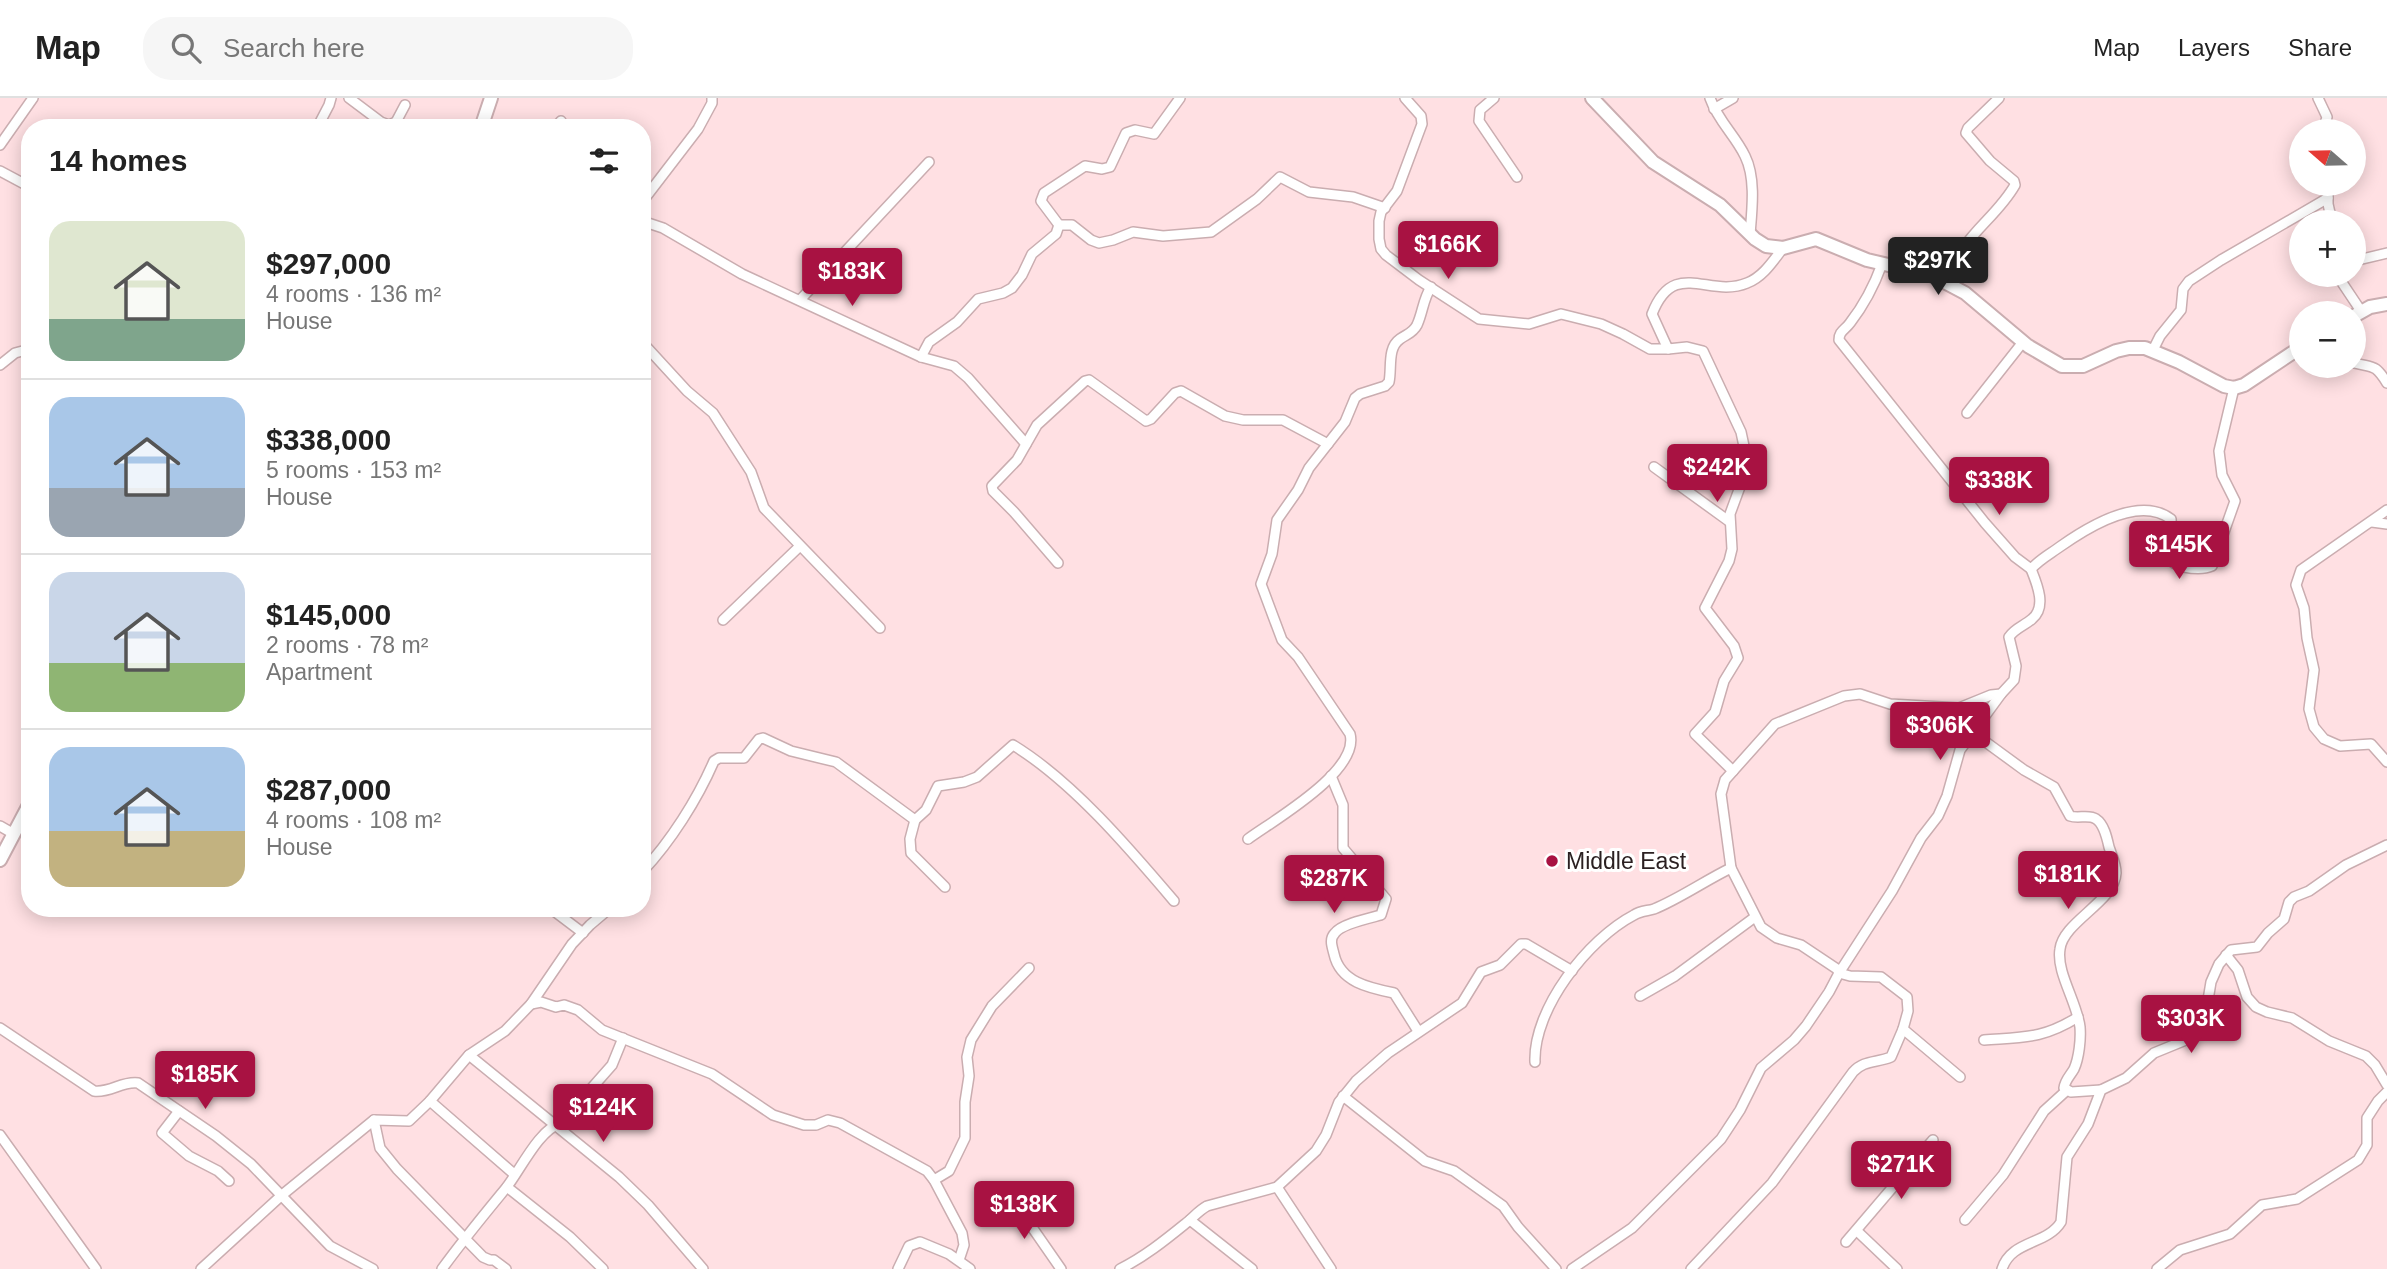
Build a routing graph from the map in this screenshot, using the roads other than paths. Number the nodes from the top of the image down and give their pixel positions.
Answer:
1 (33, 98) edge
2 (331, 98) edge
3 (349, 98) edge
4 (491, 98) edge
5 (712, 98) edge
6 (1180, 98) edge
7 (1405, 98) edge
8 (1494, 98) edge
9 (1592, 98) edge
10 (1710, 98) edge
11 (1733, 98) edge
12 (1999, 98) edge
13 (2318, 98) edge
14 (405, 105) dead end
15 (1714, 108) junction
16 (322, 119) edge
17 (377, 119) edge
18 (398, 119) edge
19 (484, 119) edge
20 (2326, 119) edge
21 (0, 145) edge
22 (929, 162) dead end
23 (0, 171) edge
24 (1517, 177) dead end
25 (21, 182) edge
26 (651, 190) edge
27 (2328, 198) joint
28 (1385, 208) junction
29 (2330, 210) edge
30 (651, 224) edge
31 (1059, 225) junction
32 (1750, 234) junction
33 (1783, 248) junction
34 (2387, 253) edge
35 (2366, 258) edge
36 (1882, 264) junction
37 (1949, 284) junction
38 (1431, 287) junction
39 (800, 300) junction
40 (2387, 304) edge
41 (2366, 311) edge
42 (2023, 342) junction
43 (1668, 349) junction
44 (2153, 350) junction
45 (21, 352) edge
46 (651, 352) edge
47 (2289, 355) edge
48 (921, 357) junction
49 (0, 365) edge
50 (2366, 365) edge
51 (2387, 383) edge
52 (2234, 388) junction
53 (1967, 413) dead end
54 (1026, 444) junction
55 (1328, 444) junction
56 (1654, 467) dead end
57 (2387, 510) edge
58 (1730, 522) junction
59 (2372, 522) junction
60 (2387, 524) edge
61 (800, 546) junction
62 (1058, 564) dead end
63 (2031, 569) junction
64 (723, 620) dead end
65 (880, 628) dead end
66 (2001, 694) junction
67 (1972, 732) junction
68 (2387, 762) edge
69 (1733, 771) junction
70 (1331, 776) junction
71 (21, 820) edge
72 (915, 820) junction
73 (0, 826) edge
74 (14, 834) junction
75 (1248, 839) dead end
76 (2387, 845) edge
77 (0, 860) edge
78 (651, 862) edge
79 (1731, 868) junction
80 (945, 887) dead end
81 (1174, 901) dead end
82 (562, 917) edge
83 (600, 917) edge
84 (1755, 917) junction
85 (583, 933) junction
86 (2226, 955) junction
87 (1029, 968) dead end
88 (1572, 971) junction
89 (1839, 973) junction
90 (1640, 996) dead end
91 (531, 1004) junction
92 (2078, 1017) junction
93 (0, 1028) edge
94 (1903, 1029) junction
95 (1418, 1031) junction
96 (623, 1038) junction
97 (1984, 1040) dead end
98 (469, 1055) junction
99 (1535, 1062) dead end
100 (1960, 1077) dead end
101 (2387, 1084) edge
102 (2101, 1090) junction
103 (2066, 1091) junction
104 (2387, 1092) edge
105 (1343, 1096) junction
106 (430, 1101) junction
107 (178, 1111) junction
108 (374, 1120) junction
109 (555, 1125) junction
110 (0, 1135) edge
111 (1933, 1140) dead end
112 (9, 1147) junction
113 (0, 1154) edge
114 (514, 1174) junction
115 (934, 1180) junction
116 (229, 1181) dead end
117 (507, 1187) junction
118 (1277, 1187) junction
119 (282, 1195) junction
120 (1011, 1197) dead end
121 (1190, 1220) junction
122 (1965, 1220) dead end
123 (1857, 1231) junction
124 (464, 1238) junction
125 (1846, 1242) dead end
126 (959, 1260) junction
127 (96, 1269) edge
128 (201, 1269) edge
129 (373, 1269) edge
130 (442, 1269) edge
131 (506, 1269) edge
132 (603, 1269) edge
133 (703, 1269) edge
134 (898, 1269) edge
135 (970, 1269) edge
136 (1061, 1269) edge
137 (1120, 1269) edge
138 (1252, 1269) edge
139 (1331, 1269) edge
140 (1556, 1269) edge
141 (1572, 1269) edge
142 (1691, 1269) edge
143 (1897, 1269) edge
144 (2002, 1269) edge
145 (2157, 1269) edge

1 - 21 street
2 - 16 street
3 - 17 street
4 - 19 street
5 - 26 street
6 - 31 street
7 - 28 street
8 - 24 street
9 - 32 street
10 - 15 street
11 - 15 street
12 - 37 street
13 - 20 street
14 - 18 street
15 - 32 street
22 - 39 street
23 - 25 street
27 - 29 street
27 - 44 street
28 - 31 street
28 - 38 street
30 - 39 street
31 - 48 street
32 - 33 street
33 - 36 street
33 - 43 street
34 - 35 street
36 - 37 street
36 - 63 street
37 - 42 street
38 - 43 street
38 - 55 street
39 - 48 street
40 - 41 street
42 - 44 street
42 - 53 street
43 - 58 street
44 - 52 street
45 - 49 street
46 - 61 street
47 - 52 street
48 - 54 street
50 - 51 street
52 - 63 street
54 - 55 street
54 - 62 street
55 - 70 street
56 - 58 street
57 - 59 street
58 - 69 street
59 - 60 street
59 - 68 street
61 - 64 street
61 - 65 street
63 - 66 street
66 - 67 street
66 - 69 street
67 - 89 street
67 - 92 street
69 - 79 street
70 - 75 street
70 - 95 street
71 - 74 street
72 - 78 street
72 - 80 street
72 - 81 street
73 - 74 street
74 - 77 street
76 - 86 street
79 - 84 street
79 - 88 street
82 - 85 street
83 - 85 street
84 - 89 street
84 - 90 street
85 - 91 street
86 - 101 street
86 - 102 street
87 - 115 street
88 - 95 street
88 - 99 street
89 - 94 street
89 - 141 street
91 - 96 street
91 - 98 street
92 - 97 street
92 - 103 street
93 - 107 street
94 - 100 street
94 - 142 street
95 - 105 street
96 - 109 street
96 - 115 street
98 - 106 street
98 - 109 street
102 - 103 street
102 - 144 street
103 - 122 street
104 - 145 street
105 - 118 street
105 - 140 street
106 - 108 street
106 - 114 street
107 - 116 street
107 - 119 street
108 - 119 street
108 - 124 street
109 - 114 street
109 - 133 street
110 - 112 street
111 - 123 street
112 - 113 street
112 - 127 street
114 - 117 street
115 - 126 street
117 - 124 street
117 - 132 street
118 - 121 street
118 - 139 street
119 - 128 street
119 - 129 street
120 - 136 street
121 - 137 street
121 - 138 street
123 - 125 street
123 - 143 street
124 - 130 street
124 - 131 street
126 - 134 street
126 - 135 street

